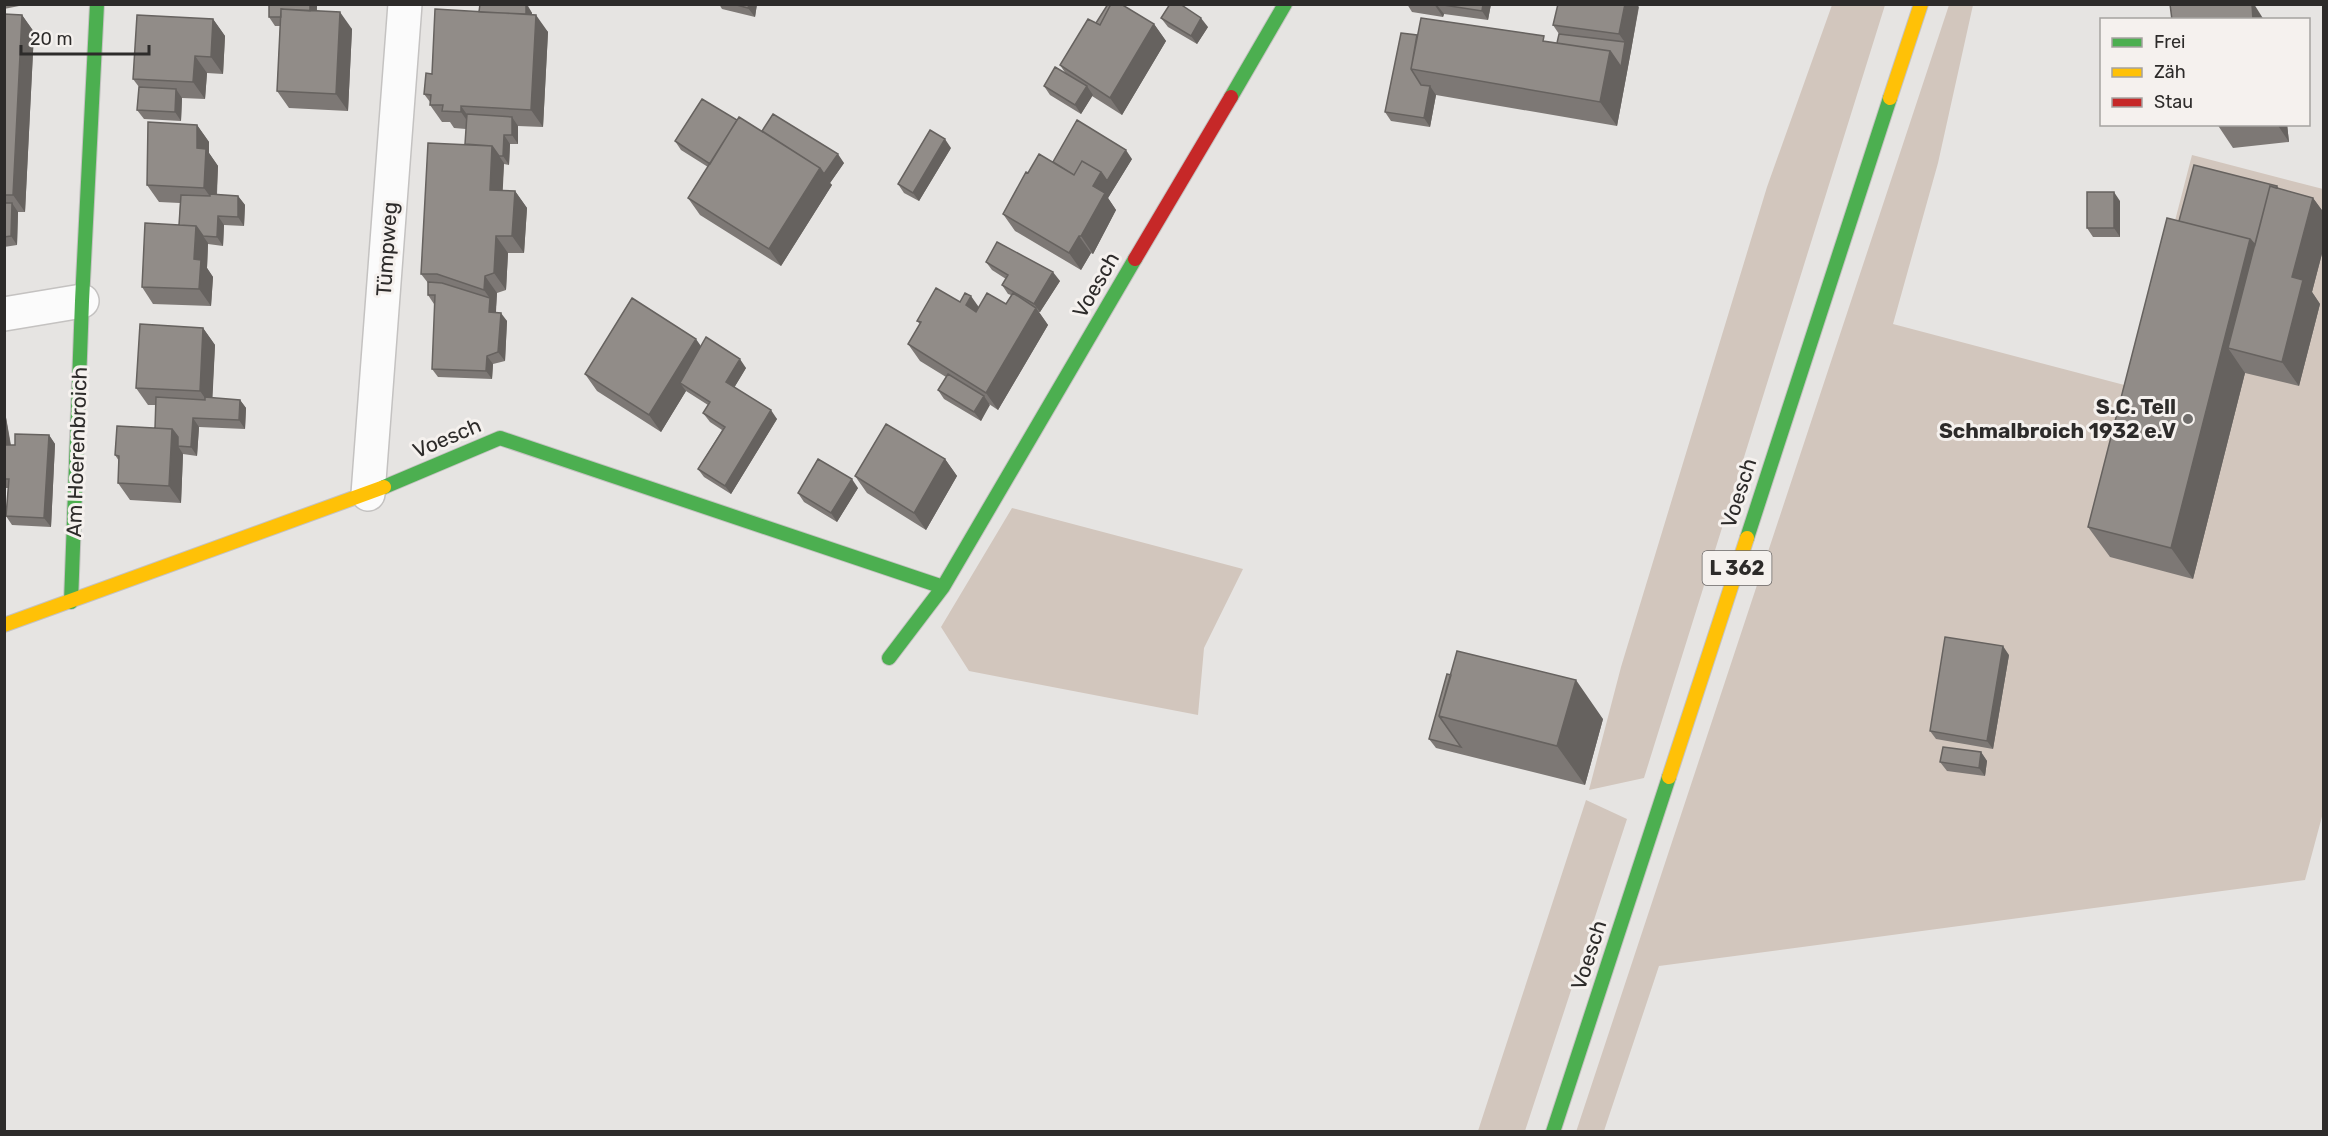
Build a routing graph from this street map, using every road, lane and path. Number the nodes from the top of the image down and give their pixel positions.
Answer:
1 (97, 4) edge
2 (405, 4) edge
3 (1285, 4) edge
4 (1920, 4) edge
5 (82, 301) junction
6 (4, 314) edge
7 (368, 494) junction
8 (943, 587) junction
9 (71, 602) junction
10 (4, 625) edge
11 (889, 658) dead end
12 (1553, 1131) edge

1 - 5 street, Am Hoerenbroich
2 - 7 street, Tümpweg
3 - 8 street, Voesch
4 - 12 street, Voesch / L 362
5 - 6 street
5 - 9 street, Am Hoerenbroich
7 - 8 street, Voesch
7 - 9 street, Voesch
8 - 11 street, Voesch
9 - 10 street, Voesch

